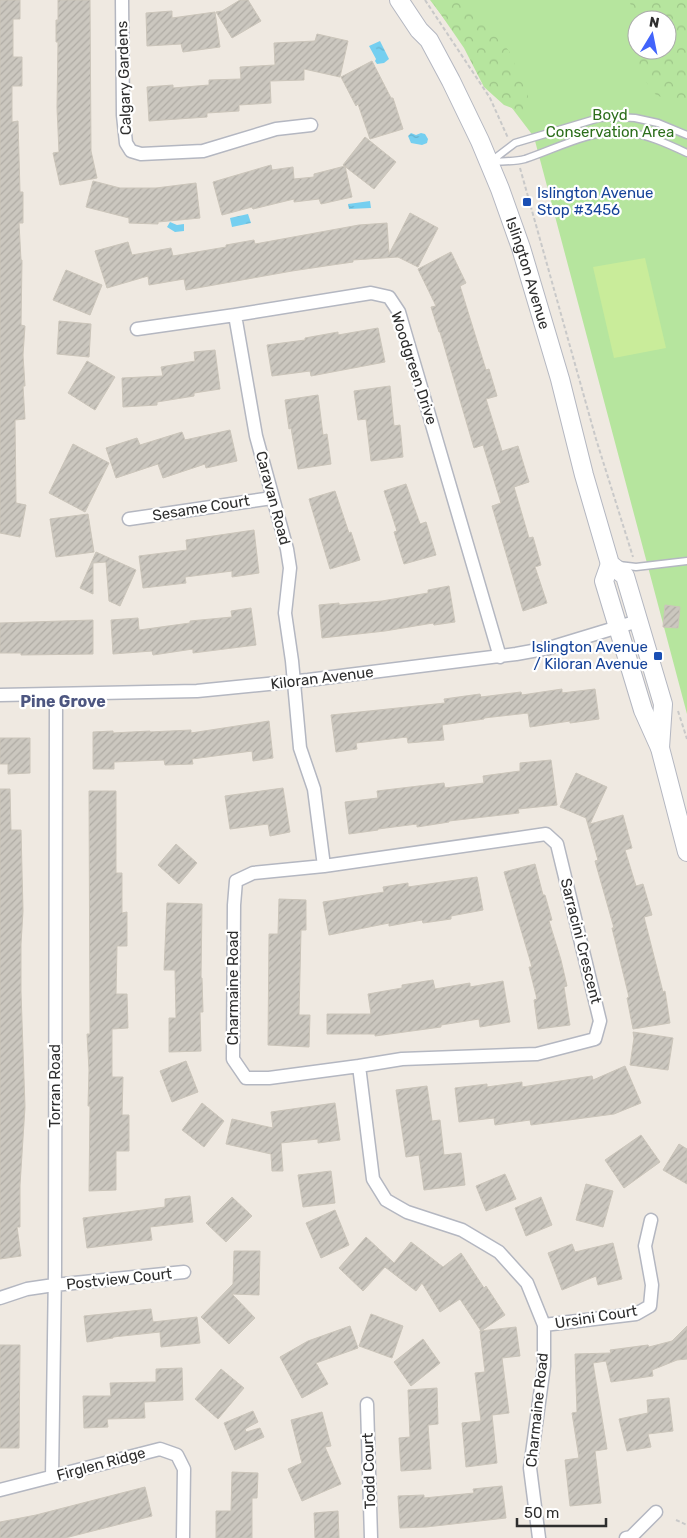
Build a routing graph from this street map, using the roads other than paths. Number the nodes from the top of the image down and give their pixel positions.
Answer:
1 (122, 0) edge
2 (399, 0) edge
3 (311, 125) dead end
4 (687, 135) edge
5 (687, 153) edge
6 (489, 163) junction
7 (236, 316) junction
8 (137, 329) dead end
9 (272, 498) junction
10 (129, 519) dead end
11 (687, 561) edge
12 (610, 564) junction
13 (638, 621) junction
14 (618, 628) junction
15 (500, 657) junction
16 (294, 681) junction
17 (56, 694) junction
18 (0, 695) edge
19 (660, 748) junction
20 (687, 852) edge
21 (324, 866) junction
22 (359, 1066) junction
23 (651, 1220) dead end
24 (184, 1272) dead end
25 (54, 1285) junction
26 (0, 1298) edge
27 (544, 1325) junction
28 (367, 1404) dead end
29 (52, 1477) junction
30 (0, 1490) edge
31 (656, 1512) dead end
32 (183, 1538) edge
33 (371, 1538) edge
34 (538, 1538) edge
35 (626, 1538) edge

1 - 3 street, Calgary Gardens
2 - 6 main road, Islington Avenue
4 - 6 lane
5 - 6 lane
6 - 12 main road, Islington Avenue
7 - 8 street, Woodgreen Drive
7 - 9 street, Caravan Road
7 - 15 street, Woodgreen Drive
9 - 10 street, Sesame Court
9 - 16 street, Caravan Road
11 - 12 lane
12 - 13 main road, Islington Avenue
12 - 14 main road, Islington Avenue
13 - 14 street, Kiloran Avenue
13 - 19 main road, Islington Avenue
14 - 15 street, Kiloran Avenue
14 - 19 main road, Islington Avenue
15 - 16 street, Kiloran Avenue
16 - 17 street, Kiloran Avenue
16 - 21 street
17 - 18 street, Kiloran Avenue
17 - 25 street, Torran Road
19 - 20 main road, Islington Avenue
21 - 22 street, Charmaine Road
21 - 22 street, Sarracini Crescent
22 - 27 street, Charmaine Road
23 - 27 street, Ursini Court
24 - 25 street, Postview Court
25 - 26 street, Postview Court
25 - 29 street, Torran Road
27 - 34 street, Charmaine Road
28 - 33 street, Todd Court
29 - 30 street, Firglen Ridge
29 - 32 street, Firglen Ridge
31 - 35 street

